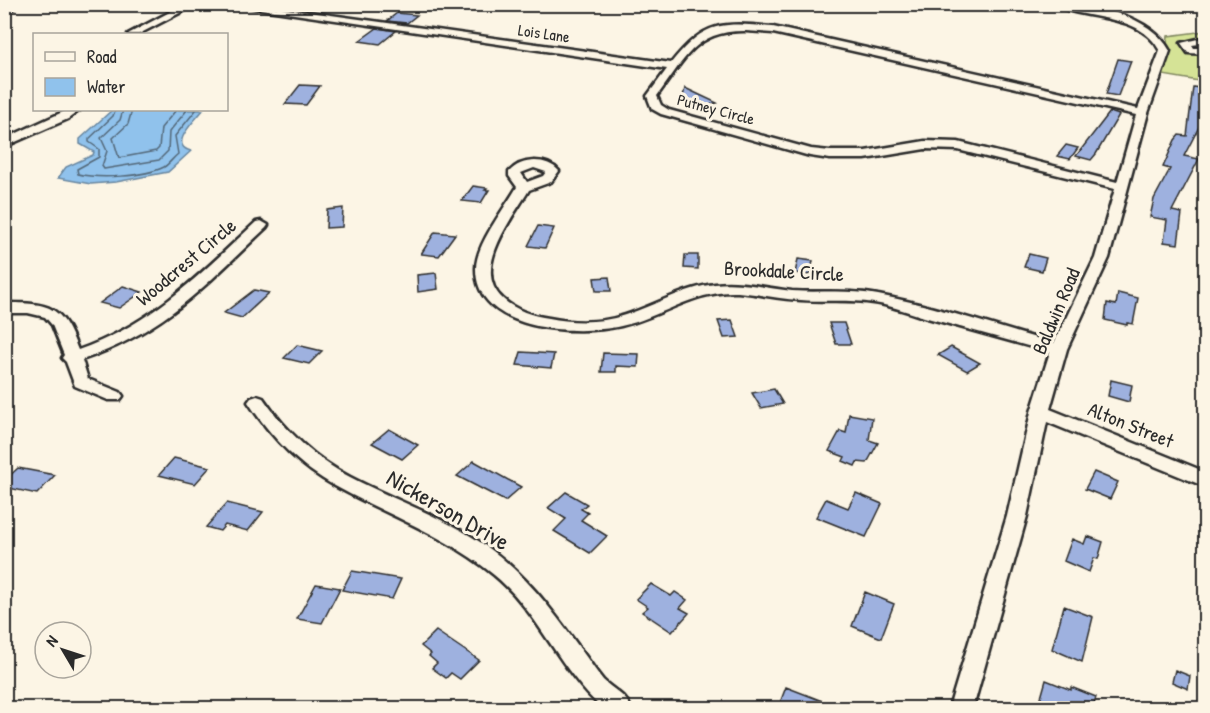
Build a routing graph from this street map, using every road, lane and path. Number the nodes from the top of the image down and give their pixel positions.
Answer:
1 (17, 4) edge
2 (193, 4) edge
3 (231, 4) edge
4 (1057, 4) edge
5 (4, 10) edge
6 (135, 33) edge
7 (1206, 40) edge
8 (1206, 51) edge
9 (675, 67) junction
10 (73, 111) edge
11 (1142, 113) junction
12 (4, 144) edge
13 (524, 187) dead end
14 (1122, 187) junction
15 (261, 225) dead end
16 (4, 308) edge
17 (1059, 349) junction
18 (70, 358) junction
19 (114, 396) dead end
20 (257, 402) dead end
21 (1040, 412) junction
22 (1206, 480) edge
23 (620, 708) edge
24 (961, 708) edge

1 - 5 street
2 - 6 street
3 - 9 street, Lois Lane
4 - 11 street, Baldwin Road
7 - 8 street
9 - 11 street, Putney Circle
9 - 14 street, Putney Circle
10 - 12 street
11 - 14 street, Baldwin Road
13 - 17 street, Brookdale Circle
14 - 17 street, Baldwin Road
15 - 18 street, Woodcrest Circle
16 - 18 street
17 - 21 street, Baldwin Road
18 - 19 street
20 - 23 street, Nickerson Drive
21 - 22 street, Alton Street
21 - 24 street, Baldwin Road

